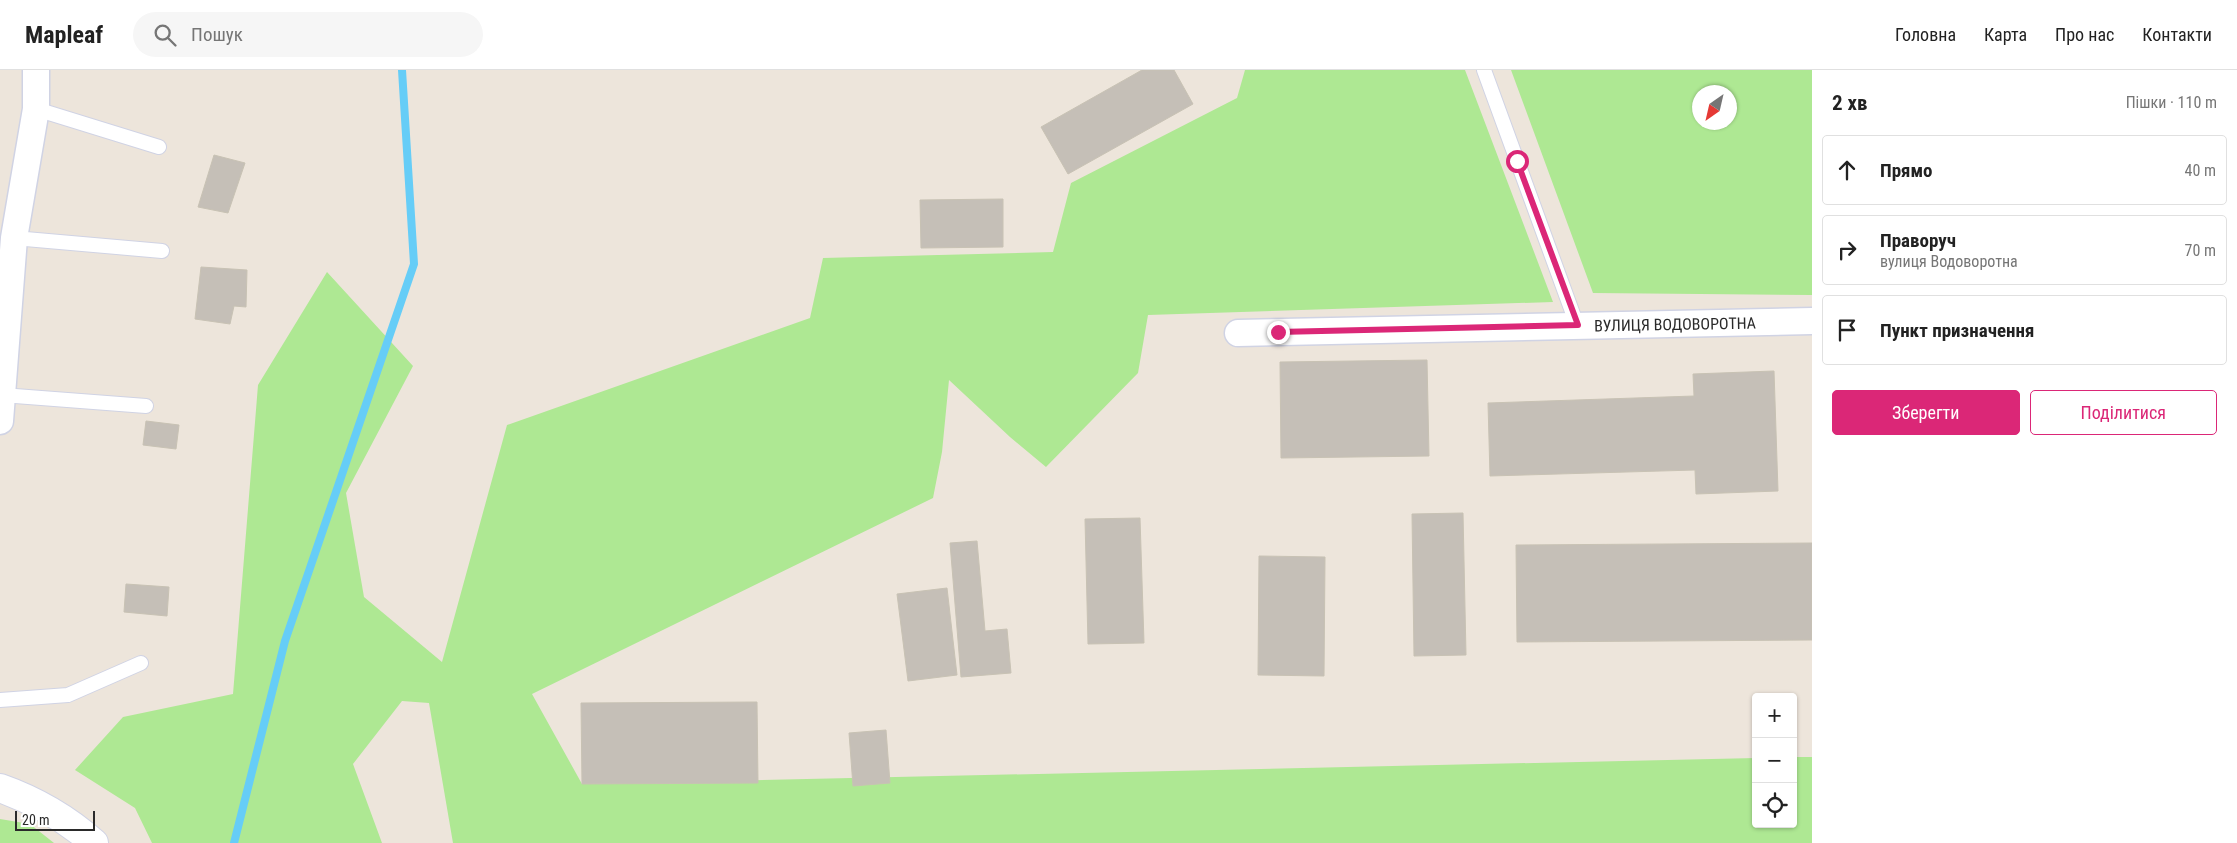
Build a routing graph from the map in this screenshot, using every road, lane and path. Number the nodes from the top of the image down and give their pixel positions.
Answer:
1 (36, 70) edge
2 (1484, 70) edge
3 (36, 109) junction
4 (158, 147) dead end
5 (14, 238) junction
6 (162, 251) dead end
7 (1812, 321) edge
8 (1578, 325) junction
9 (1238, 333) dead end
10 (2, 386) edge
11 (146, 406) dead end
12 (0, 421) edge
13 (141, 662) dead end
14 (0, 700) edge
15 (0, 788) edge
16 (94, 843) edge

1 - 3 street
2 - 8 lane
3 - 4 lane
3 - 5 street
5 - 6 lane
5 - 10 street
7 - 8 street, ВУЛИЦЯ ВОДОВОРОТНА
8 - 9 street, ВУЛИЦЯ ВОДОВОРОТНА
10 - 11 lane
10 - 12 street
13 - 14 lane
15 - 16 street

